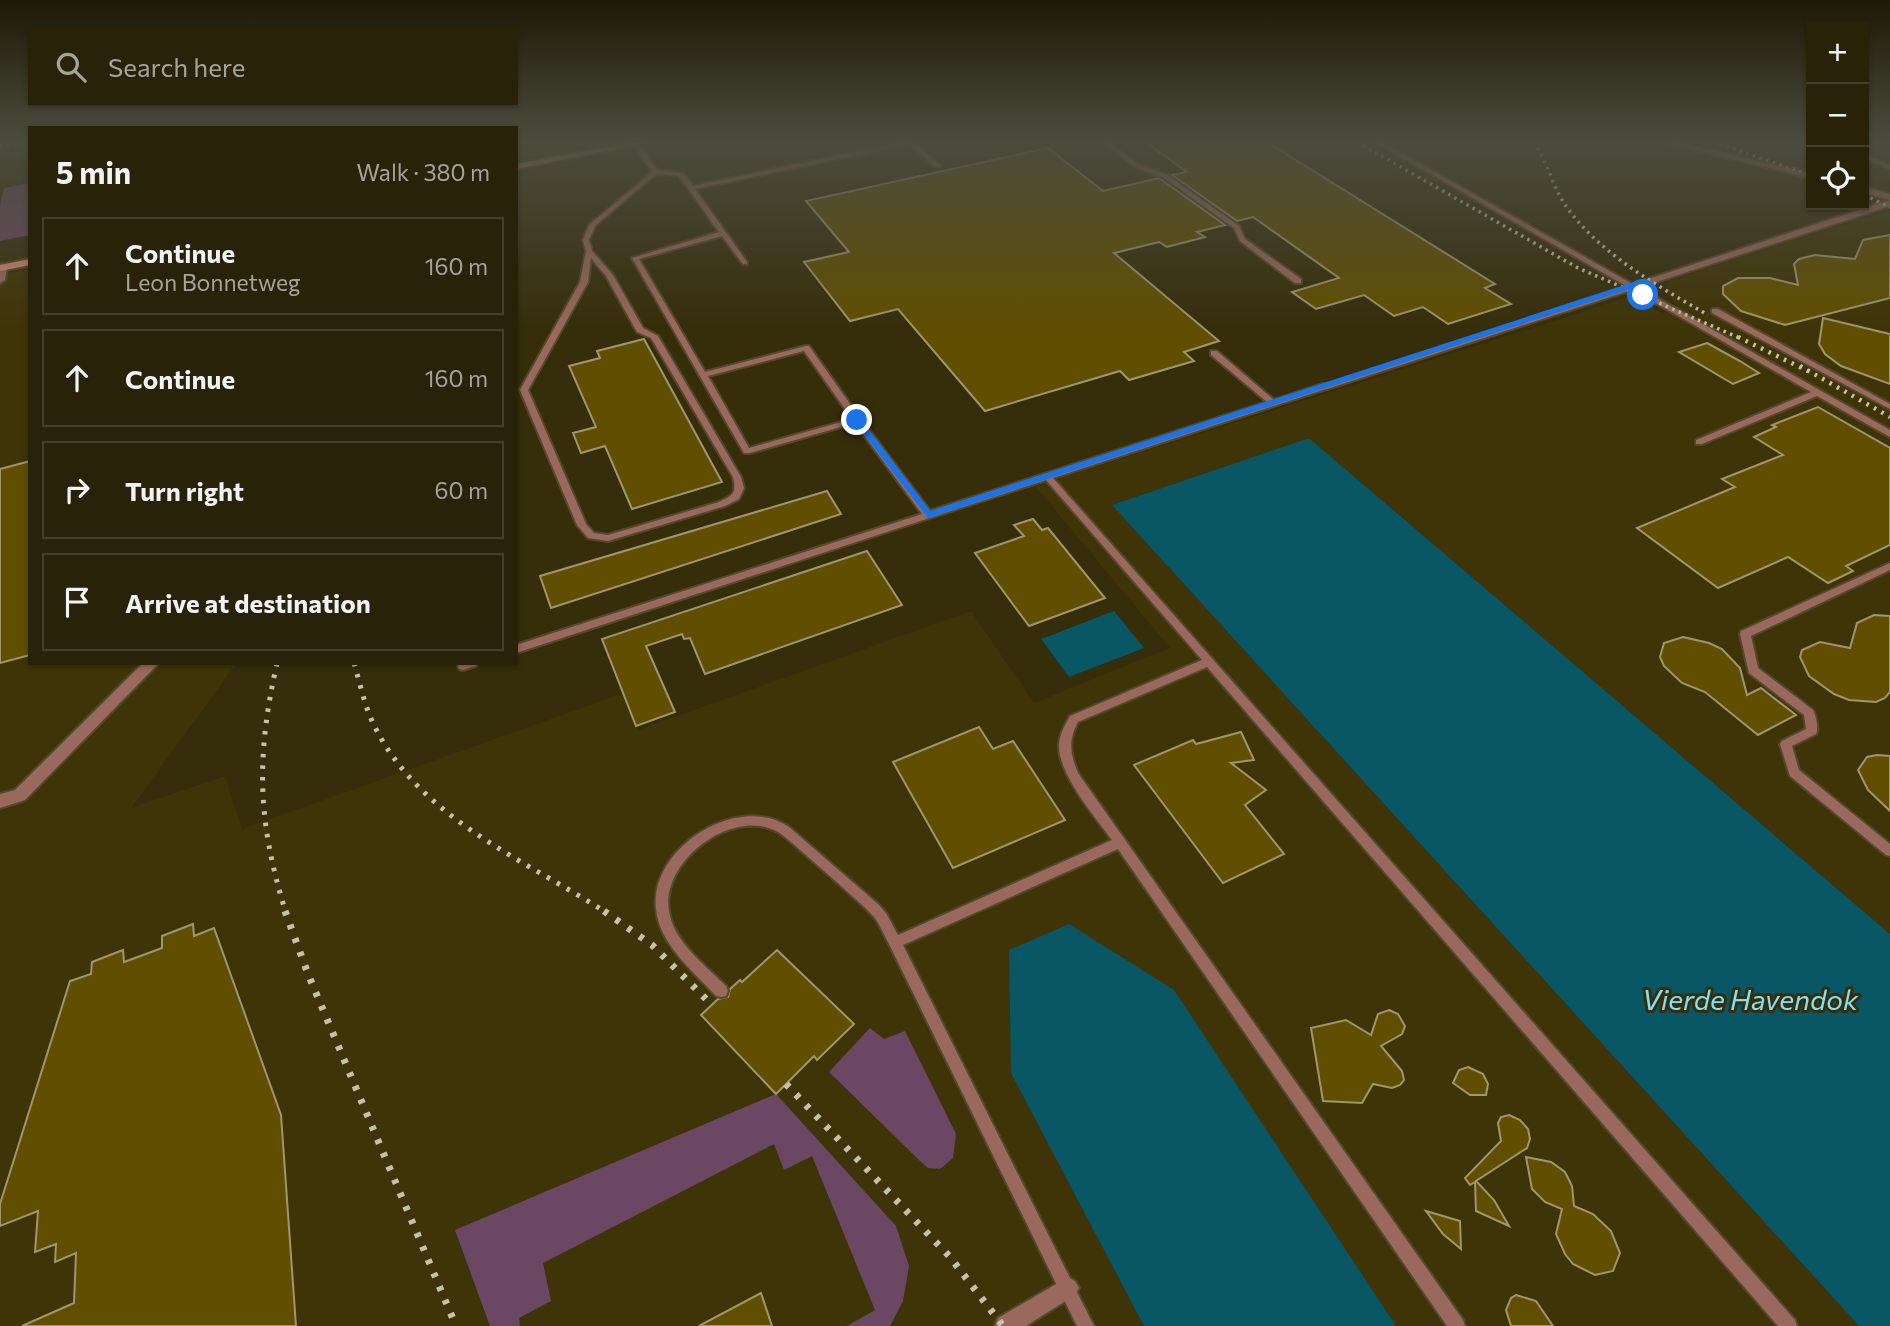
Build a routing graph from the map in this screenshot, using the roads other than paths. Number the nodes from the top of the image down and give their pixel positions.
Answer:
1 (617, 204) edge
2 (703, 204) edge
3 (1204, 204) edge
4 (1486, 204) edge
5 (1887, 204) edge
6 (724, 233) junction
7 (589, 251) junction
8 (28, 262) edge
9 (745, 263) dead end
10 (1, 267) edge
11 (0, 281) edge
12 (1298, 281) dead end
13 (1630, 286) junction
14 (1716, 311) dead end
15 (1214, 353) dead end
16 (703, 375) junction
17 (1326, 386) joint
18 (1816, 393) junction
19 (1273, 403) junction
20 (1890, 407) edge
21 (857, 420) junction
22 (1890, 435) edge
23 (1699, 442) dead end
24 (1047, 476) junction
25 (928, 515) junction
26 (1890, 566) edge
27 (518, 648) edge
28 (1210, 661) junction
29 (150, 665) edge
30 (0, 801) edge
31 (1121, 842) junction
32 (1890, 851) edge
33 (895, 942) junction
34 (721, 991) dead end
35 (1068, 1289) junction
36 (1006, 1326) edge
37 (1086, 1326) edge
38 (1457, 1326) edge
39 (1789, 1326) edge

1 - 7 lane
2 - 6 lane
3 - 12 lane
4 - 13 lane
5 - 13 street
6 - 9 lane
6 - 16 lane
7 - 7 lane
8 - 10 main road
10 - 11 street
13 - 17 street
13 - 18 lane
14 - 20 lane
15 - 19 lane
16 - 21 lane
16 - 21 lane
17 - 19 lane
18 - 22 lane
18 - 23 lane
19 - 24 lane
21 - 25 lane
24 - 25 lane
24 - 28 lane
25 - 27 lane
26 - 32 lane
28 - 31 lane
28 - 39 lane
29 - 30 street
31 - 33 lane
31 - 38 lane
33 - 34 lane
33 - 35 lane
35 - 36 street
35 - 37 lane

